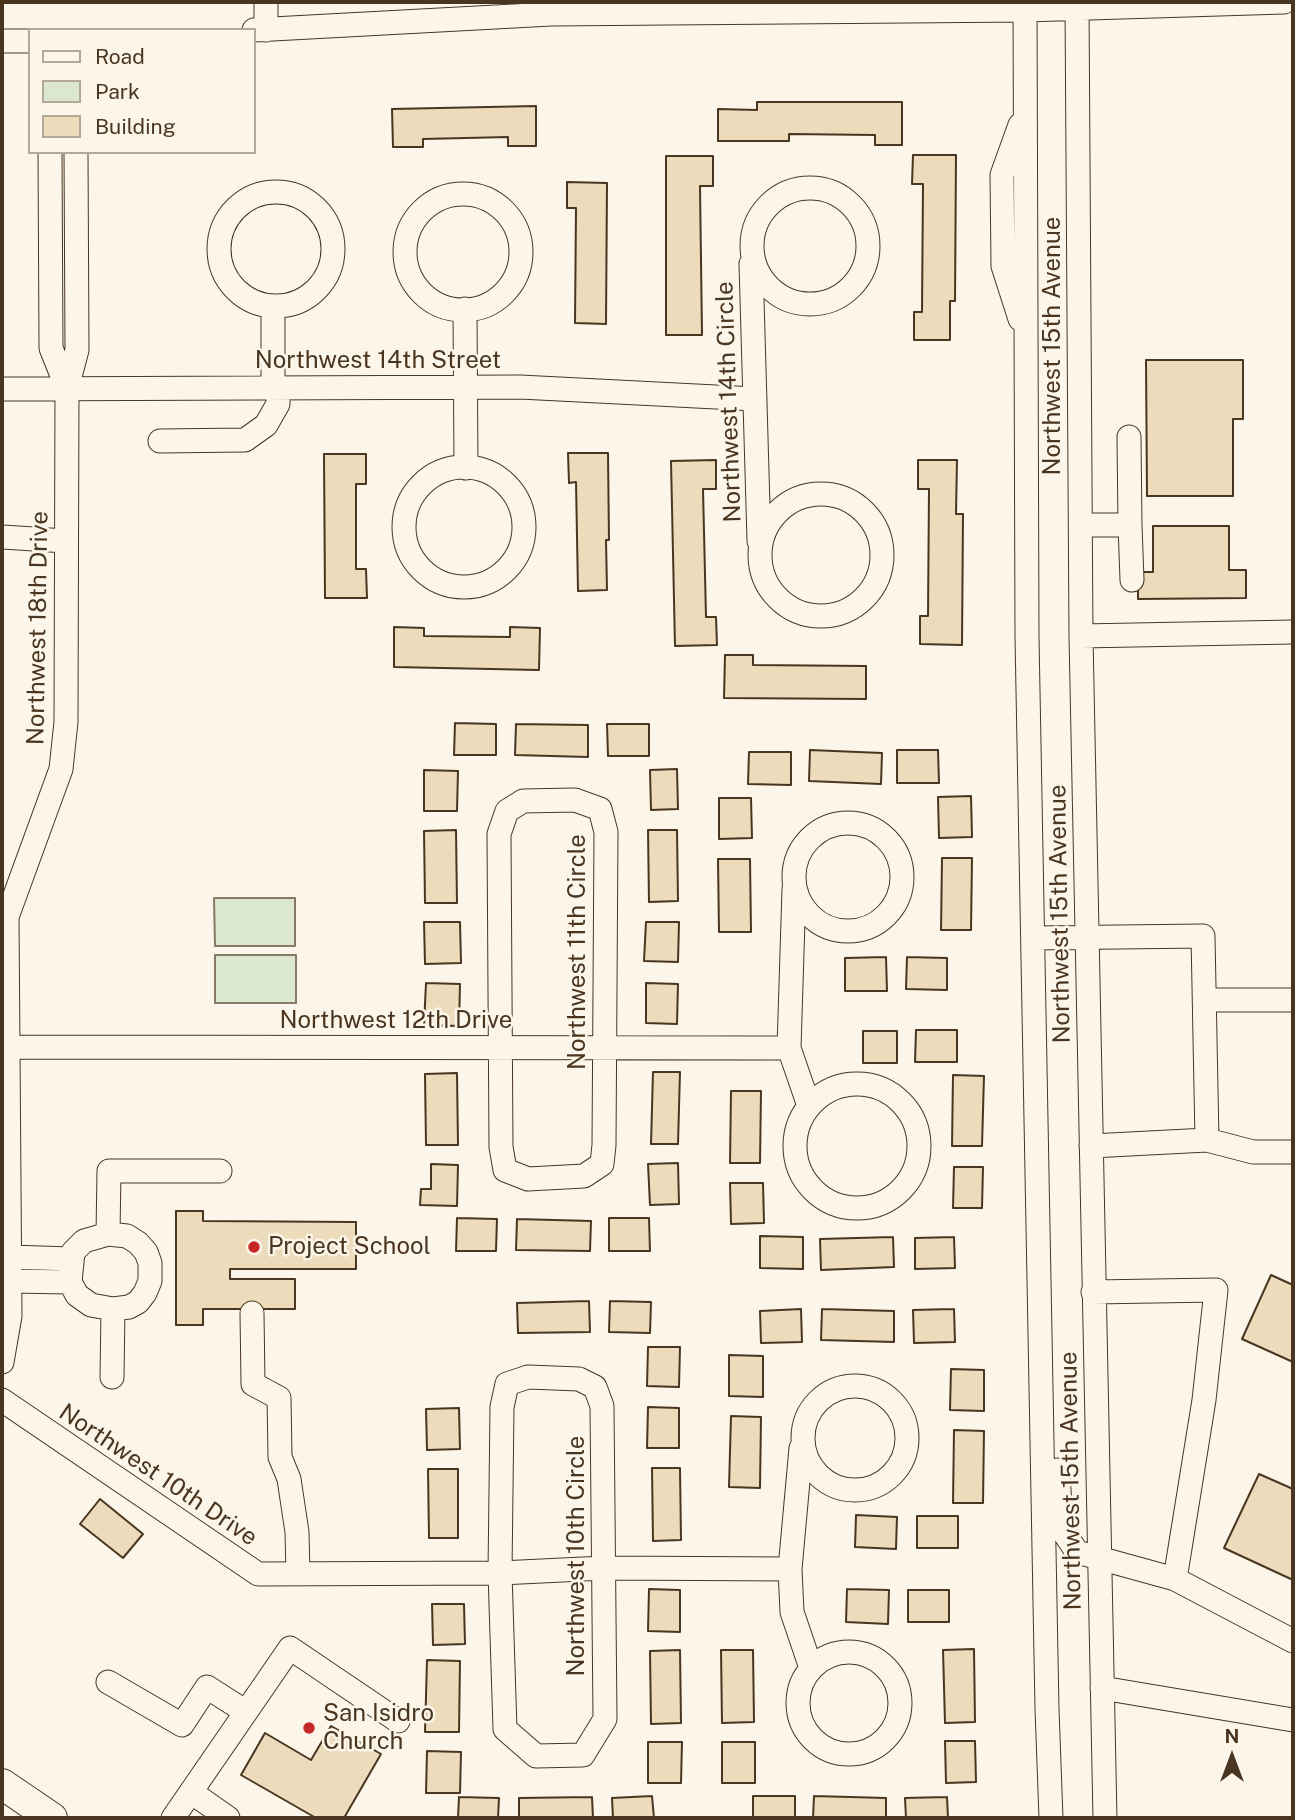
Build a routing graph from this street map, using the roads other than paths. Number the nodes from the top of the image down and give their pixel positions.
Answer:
1 (266, 2) edge
2 (1284, 2) edge
3 (1077, 5) edge
4 (902, 6) edge
5 (1025, 6) edge
6 (409, 12) edge
7 (260, 30) edge
8 (2, 41) edge
9 (28, 41) edge
10 (50, 154) edge
11 (76, 154) edge
12 (751, 248) junction
13 (273, 306) junction
14 (465, 310) junction
15 (466, 387) junction
16 (67, 388) junction
17 (275, 388) junction
18 (2, 389) edge
19 (755, 400) junction
20 (1129, 437) dead end
21 (160, 441) dead end
22 (466, 468) junction
23 (1081, 525) junction
24 (1130, 525) junction
25 (2, 537) edge
26 (66, 541) junction
27 (759, 555) junction
28 (1132, 580) dead end
29 (1293, 632) edge
30 (1081, 636) junction
31 (794, 879) junction
32 (1034, 938) junction
33 (1087, 938) junction
34 (1205, 1000) junction
35 (1293, 1000) edge
36 (5, 1047) edge
37 (500, 1048) junction
38 (607, 1048) junction
39 (789, 1048) junction
40 (808, 1106) junction
41 (1207, 1140) junction
42 (1091, 1146) junction
43 (1293, 1152) edge
44 (220, 1171) dead end
45 (108, 1234) junction
46 (9, 1257) junction
47 (71, 1270) junction
48 (9, 1280) junction
49 (1093, 1292) junction
50 (113, 1310) junction
51 (252, 1313) dead end
52 (1041, 1359) junction
53 (2, 1362) edge
54 (112, 1377) dead end
55 (2, 1401) edge
56 (803, 1427) junction
57 (1098, 1558) junction
58 (604, 1568) junction
59 (790, 1569) junction
60 (500, 1573) junction
61 (298, 1574) junction
62 (1175, 1579) junction
63 (1293, 1641) edge
64 (811, 1668) junction
65 (108, 1682) dead end
66 (1102, 1688) junction
67 (246, 1712) junction
68 (1293, 1720) edge
69 (398, 1721) dead end
70 (2, 1784) edge
71 (191, 1792) junction
72 (52, 1818) edge
73 (173, 1818) edge
74 (228, 1818) edge
75 (1051, 1818) edge
76 (1105, 1818) edge

1 - 7 street
2 - 3 street
3 - 5 street
3 - 23 street, Northwest 15th Avenue
4 - 5 street
4 - 6 street
5 - 32 street, Northwest 15th Avenue
6 - 7 street
8 - 9 street
10 - 16 street
11 - 16 street
12 - 12 street, Northwest 14th Circle
12 - 19 street, Northwest 14th Circle
13 - 13 street
13 - 17 street
14 - 14 street
14 - 15 street
15 - 17 street, Northwest 14th Street
15 - 19 street, Northwest 14th Street
15 - 22 street
16 - 17 street, Northwest 14th Street
16 - 18 street, Northwest 14th Street
16 - 26 street, Northwest 18th Drive
17 - 21 street
19 - 27 street, Northwest 14th Circle
20 - 24 street
22 - 22 street
23 - 24 street
23 - 30 street, Northwest 15th Avenue
24 - 28 street
25 - 26 street
26 - 36 street, Northwest 18th Drive
27 - 27 street, Northwest 14th Circle
29 - 30 street
30 - 33 street, Northwest 15th Avenue
31 - 31 street
31 - 39 street
32 - 33 street
32 - 52 street, Northwest 15th Avenue
33 - 34 street
33 - 42 street, Northwest 15th Avenue
34 - 35 street
34 - 41 street
36 - 37 street, Northwest 12th Drive
36 - 46 street, Northwest 18th Drive
37 - 38 street, Northwest 12th Drive
37 - 38 street, Northwest 11th Circle
37 - 38 street, Northwest 11th Circle
38 - 39 street, Northwest 12th Drive
39 - 40 street
40 - 40 street
41 - 42 street
41 - 43 street
42 - 49 street, Northwest 15th Avenue
44 - 45 street
45 - 47 street
45 - 50 street
46 - 47 street
46 - 48 street, Northwest 18th Drive
47 - 48 street
47 - 50 street
48 - 53 street, Northwest 18th Drive
49 - 57 street, Northwest 15th Avenue
49 - 62 street
50 - 54 street
51 - 61 street
52 - 57 street
52 - 75 street, Northwest 15th Avenue
55 - 61 street, Northwest 10th Drive
56 - 56 street
56 - 59 street
57 - 62 street
57 - 66 street, Northwest 15th Avenue
58 - 59 street
58 - 60 street, Northwest 10th Drive
58 - 60 street, Northwest 10th Circle
58 - 60 street, Northwest 10th Circle
59 - 64 street
60 - 61 street, Northwest 10th Drive
62 - 63 street
64 - 64 street
65 - 67 street
66 - 68 street
66 - 76 street, Northwest 15th Avenue
67 - 69 street
67 - 71 street
70 - 72 main road
71 - 73 street
71 - 74 street

